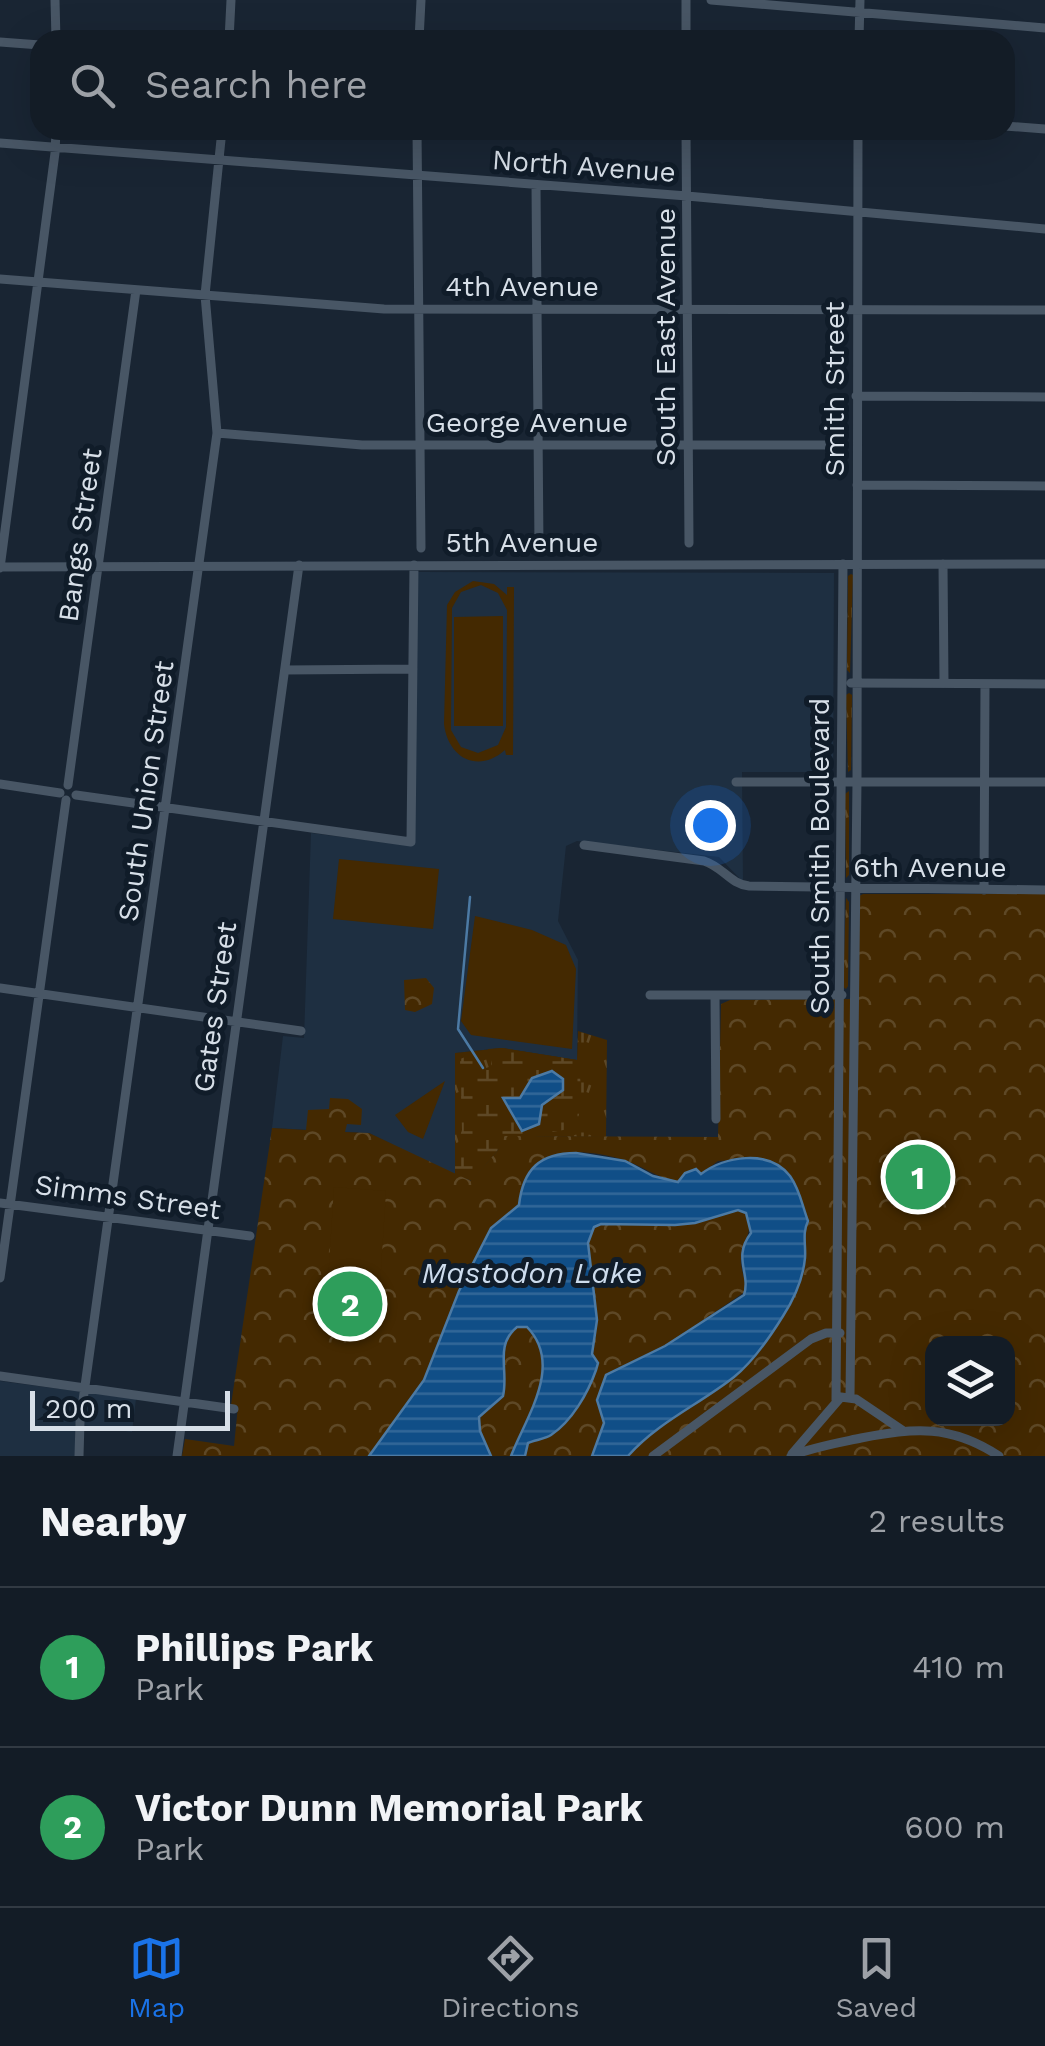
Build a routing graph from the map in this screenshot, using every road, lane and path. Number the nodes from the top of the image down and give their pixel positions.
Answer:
1 (55, 0) edge
2 (231, 0) edge
3 (421, 0) edge
4 (686, 0) edge
5 (711, 0) edge
6 (860, 0) edge
7 (860, 12) junction
8 (1045, 28) edge
9 (56, 30) edge
10 (230, 30) edge
11 (420, 30) edge
12 (686, 30) edge
13 (859, 30) edge
14 (0, 42) edge
15 (30, 45) edge
16 (1015, 127) edge
17 (1045, 129) edge
18 (56, 140) edge
19 (221, 140) edge
20 (417, 140) edge
21 (686, 140) edge
22 (858, 140) edge
23 (0, 143) edge
24 (56, 146) junction
25 (220, 160) junction
26 (417, 176) junction
27 (536, 185) junction
28 (687, 196) junction
29 (859, 213) junction
30 (1045, 229) edge
31 (0, 279) edge
32 (38, 282) junction
33 (136, 290) junction
34 (205, 295) junction
35 (418, 308) junction
36 (536, 308) junction
37 (688, 310) junction
38 (1045, 310) edge
39 (856, 311) junction
40 (856, 396) junction
41 (1045, 397) edge
42 (216, 433) junction
43 (689, 444) junction
44 (419, 445) junction
45 (538, 445) junction
46 (838, 445) dead end
47 (857, 485) junction
48 (1045, 486) edge
49 (690, 543) dead end
50 (421, 548) dead end
51 (539, 548) dead end
52 (842, 564) junction
53 (857, 564) junction
54 (944, 564) junction
55 (1045, 564) edge
56 (299, 565) junction
57 (414, 565) junction
58 (99, 566) junction
59 (200, 566) junction
60 (0, 568) edge
61 (285, 670) junction
62 (413, 670) junction
63 (856, 683) junction
64 (944, 683) junction
65 (843, 684) junction
66 (985, 684) junction
67 (1045, 684) edge
68 (857, 781) junction
69 (736, 782) dead end
70 (843, 782) junction
71 (984, 782) junction
72 (1045, 782) edge
73 (0, 784) edge
74 (67, 793) junction
75 (167, 808) junction
76 (263, 822) junction
77 (584, 844) dead end
78 (856, 888) junction
79 (842, 889) junction
80 (984, 890) junction
81 (1045, 890) edge
82 (0, 988) edge
83 (39, 994) junction
84 (715, 995) junction
85 (841, 995) junction
86 (854, 995) junction
87 (650, 996) dead end
88 (140, 1007) junction
89 (236, 1021) junction
90 (301, 1031) dead end
91 (716, 1118) dead end
92 (839, 1149) junction
93 (853, 1149) junction
94 (5, 1204) edge
95 (109, 1217) junction
96 (207, 1230) junction
97 (250, 1236) dead end
98 (0, 1278) edge
99 (838, 1333) junction
100 (851, 1333) junction
101 (0, 1376) edge
102 (85, 1388) junction
103 (850, 1396) junction
104 (836, 1400) junction
105 (184, 1402) junction
106 (234, 1409) dead end
107 (902, 1430) junction
108 (79, 1456) edge
109 (177, 1456) edge
110 (652, 1456) edge
111 (790, 1456) edge
112 (999, 1456) edge

1 - 9 street
2 - 10 street
3 - 11 street
4 - 12 street
5 - 7 street
6 - 7 street
7 - 8 street
7 - 13 street
14 - 15 street
16 - 17 street
18 - 24 street
19 - 25 street, South Union Street
20 - 26 street
21 - 28 street, South East Avenue
22 - 29 street, Smith Street
23 - 24 street, North Avenue
24 - 25 street, North Avenue
24 - 32 street
25 - 26 street, North Avenue
25 - 34 street, South Union Street
26 - 27 street, North Avenue
26 - 35 street
27 - 28 street, North Avenue
27 - 36 street
28 - 29 street, North Avenue
28 - 37 street, South East Avenue
29 - 30 street, North Avenue
29 - 39 street, Smith Street
31 - 32 street, 4th Avenue
32 - 33 street, 4th Avenue
32 - 60 street
33 - 34 street, 4th Avenue
33 - 58 street, Bangs Street
34 - 35 street, 4th Avenue
34 - 42 street, South Union Street
35 - 36 street, 4th Avenue
35 - 44 street
36 - 37 street, 4th Avenue
36 - 45 street
37 - 39 street, 4th Avenue
37 - 43 street, South East Avenue
38 - 39 street, 4th Avenue
39 - 40 street, Smith Street
40 - 41 street
40 - 47 street, Smith Street
42 - 44 street, George Avenue
42 - 59 street, South Union Street
43 - 45 street, George Avenue
43 - 46 street, George Avenue
43 - 49 street, South East Avenue
44 - 45 street, George Avenue
44 - 50 street
45 - 51 street
47 - 48 street
47 - 53 street, Smith Street
52 - 53 street, 5th Avenue
52 - 57 street, 5th Avenue
52 - 65 street, South Smith Boulevard
53 - 54 street, 5th Avenue
53 - 63 street, South Smith Boulevard
54 - 55 street, 5th Avenue
54 - 64 street
56 - 57 street, 5th Avenue
56 - 59 street, 5th Avenue
56 - 61 street, Gates Street
57 - 62 street
58 - 59 street, 5th Avenue
58 - 60 street, 5th Avenue
58 - 74 street, Bangs Street
59 - 75 street, South Union Street
61 - 62 street
61 - 76 street, Gates Street
62 - 76 street
63 - 64 street
63 - 65 street
63 - 68 street, South Smith Boulevard
64 - 66 street
65 - 70 street, South Smith Boulevard
66 - 67 street
66 - 71 street
68 - 70 street
68 - 71 street
68 - 78 street, South Smith Boulevard
69 - 70 street
70 - 79 street, South Smith Boulevard
71 - 72 street
71 - 80 street
73 - 74 street
74 - 75 street
74 - 83 street, Bangs Street
75 - 76 street
75 - 88 street, South Union Street
76 - 89 street, Gates Street
77 - 79 street, 6th Avenue
78 - 79 street, 6th Avenue
78 - 80 street, 6th Avenue
78 - 86 street, South Smith Boulevard
79 - 85 street, South Smith Boulevard
80 - 81 street, 6th Avenue
82 - 83 street
83 - 88 street
83 - 94 street, Bangs Street
84 - 85 street
84 - 87 street
84 - 91 street
85 - 86 street
85 - 92 street, South Smith Boulevard
86 - 93 street, South Smith Boulevard
88 - 89 street
88 - 95 street, South Union Street
89 - 90 street
89 - 96 street, Gates Street
92 - 93 street
92 - 99 street, South Smith Boulevard
93 - 100 street, South Smith Boulevard
94 - 95 street, Simms Street
94 - 98 street, Bangs Street
95 - 96 street, Simms Street
95 - 102 street, South Union Street
96 - 97 street, Simms Street
96 - 105 street, Gates Street
99 - 100 street
99 - 104 street, South Smith Boulevard
99 - 110 street
100 - 103 street, South Smith Boulevard
101 - 102 street
102 - 105 street
102 - 108 street, South Union Street
103 - 104 street
103 - 107 street
104 - 111 street
105 - 106 street
105 - 109 street, Gates Street
107 - 111 street
107 - 112 street

